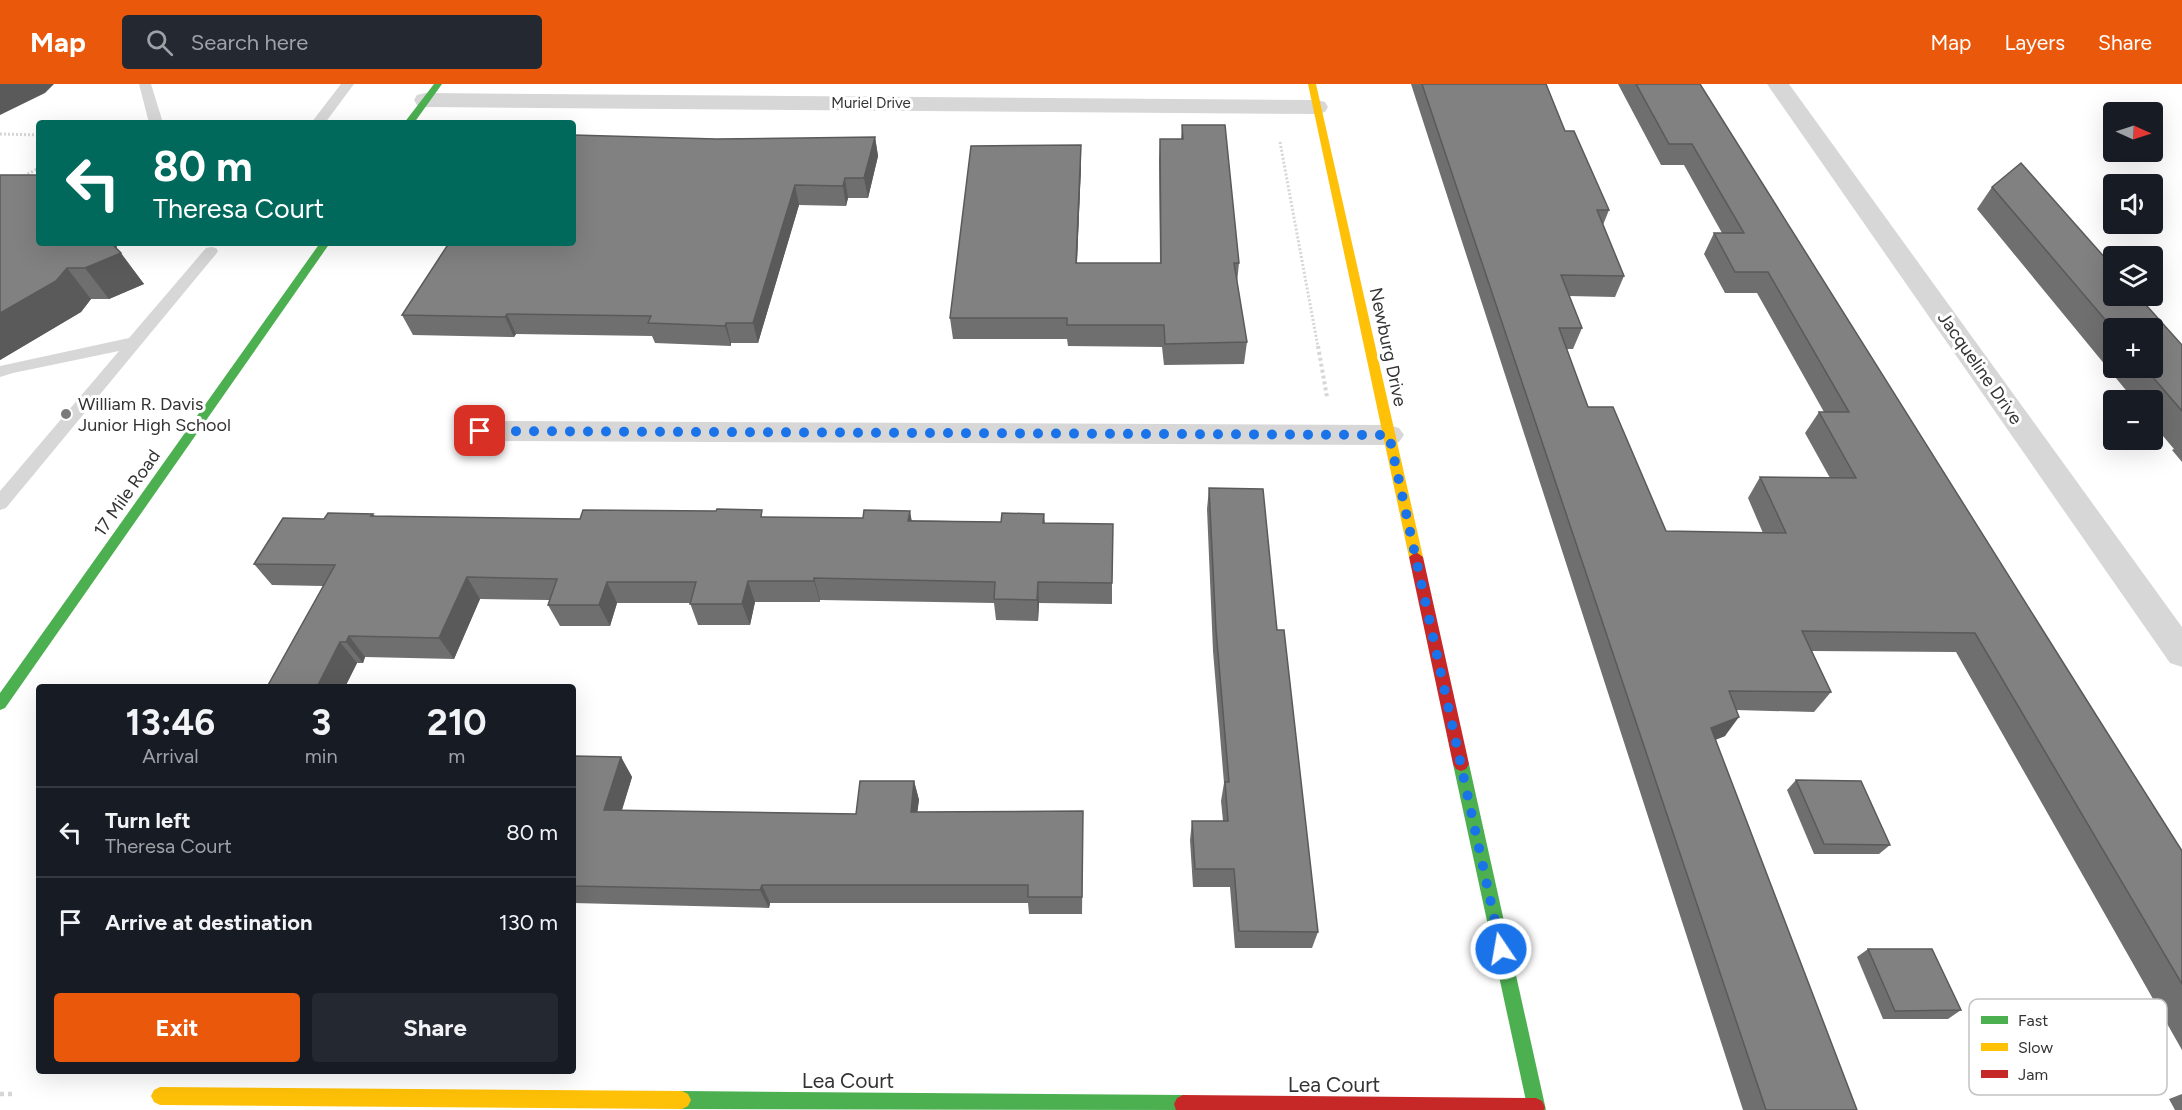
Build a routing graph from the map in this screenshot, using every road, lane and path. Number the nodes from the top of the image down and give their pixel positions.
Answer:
1 (145, 84) edge
2 (348, 84) edge
3 (1312, 84) edge
4 (1778, 84) edge
5 (432, 92) edge
6 (1317, 107) junction
7 (155, 120) edge
8 (320, 120) edge
9 (411, 120) edge
10 (1278, 133) dead end
11 (0, 134) edge
12 (36, 135) edge
13 (36, 170) edge
14 (20, 179) edge
15 (212, 246) edge
16 (323, 246) edge
17 (135, 342) junction
18 (0, 372) edge
19 (1328, 405) dead end
20 (480, 431) dead end
21 (1389, 435) junction
22 (0, 503) edge
23 (2182, 653) edge
24 (0, 704) edge
25 (0, 1094) edge
26 (12, 1094) dead end
27 (160, 1096) dead end
28 (1536, 1108) edge

1 - 7 lane
2 - 8 lane
3 - 6 street, Newburg Drive
4 - 23 street, Jacqueline Drive
5 - 6 street, Muriel Drive
5 - 9 street
6 - 21 street, Newburg Drive
10 - 19 path
11 - 12 path
13 - 14 path
15 - 17 lane
16 - 24 street, 17 Mile Road
17 - 18 lane
17 - 22 lane
20 - 21 street
21 - 28 street, Newburg Drive
25 - 26 path
27 - 28 street, Lea Court

